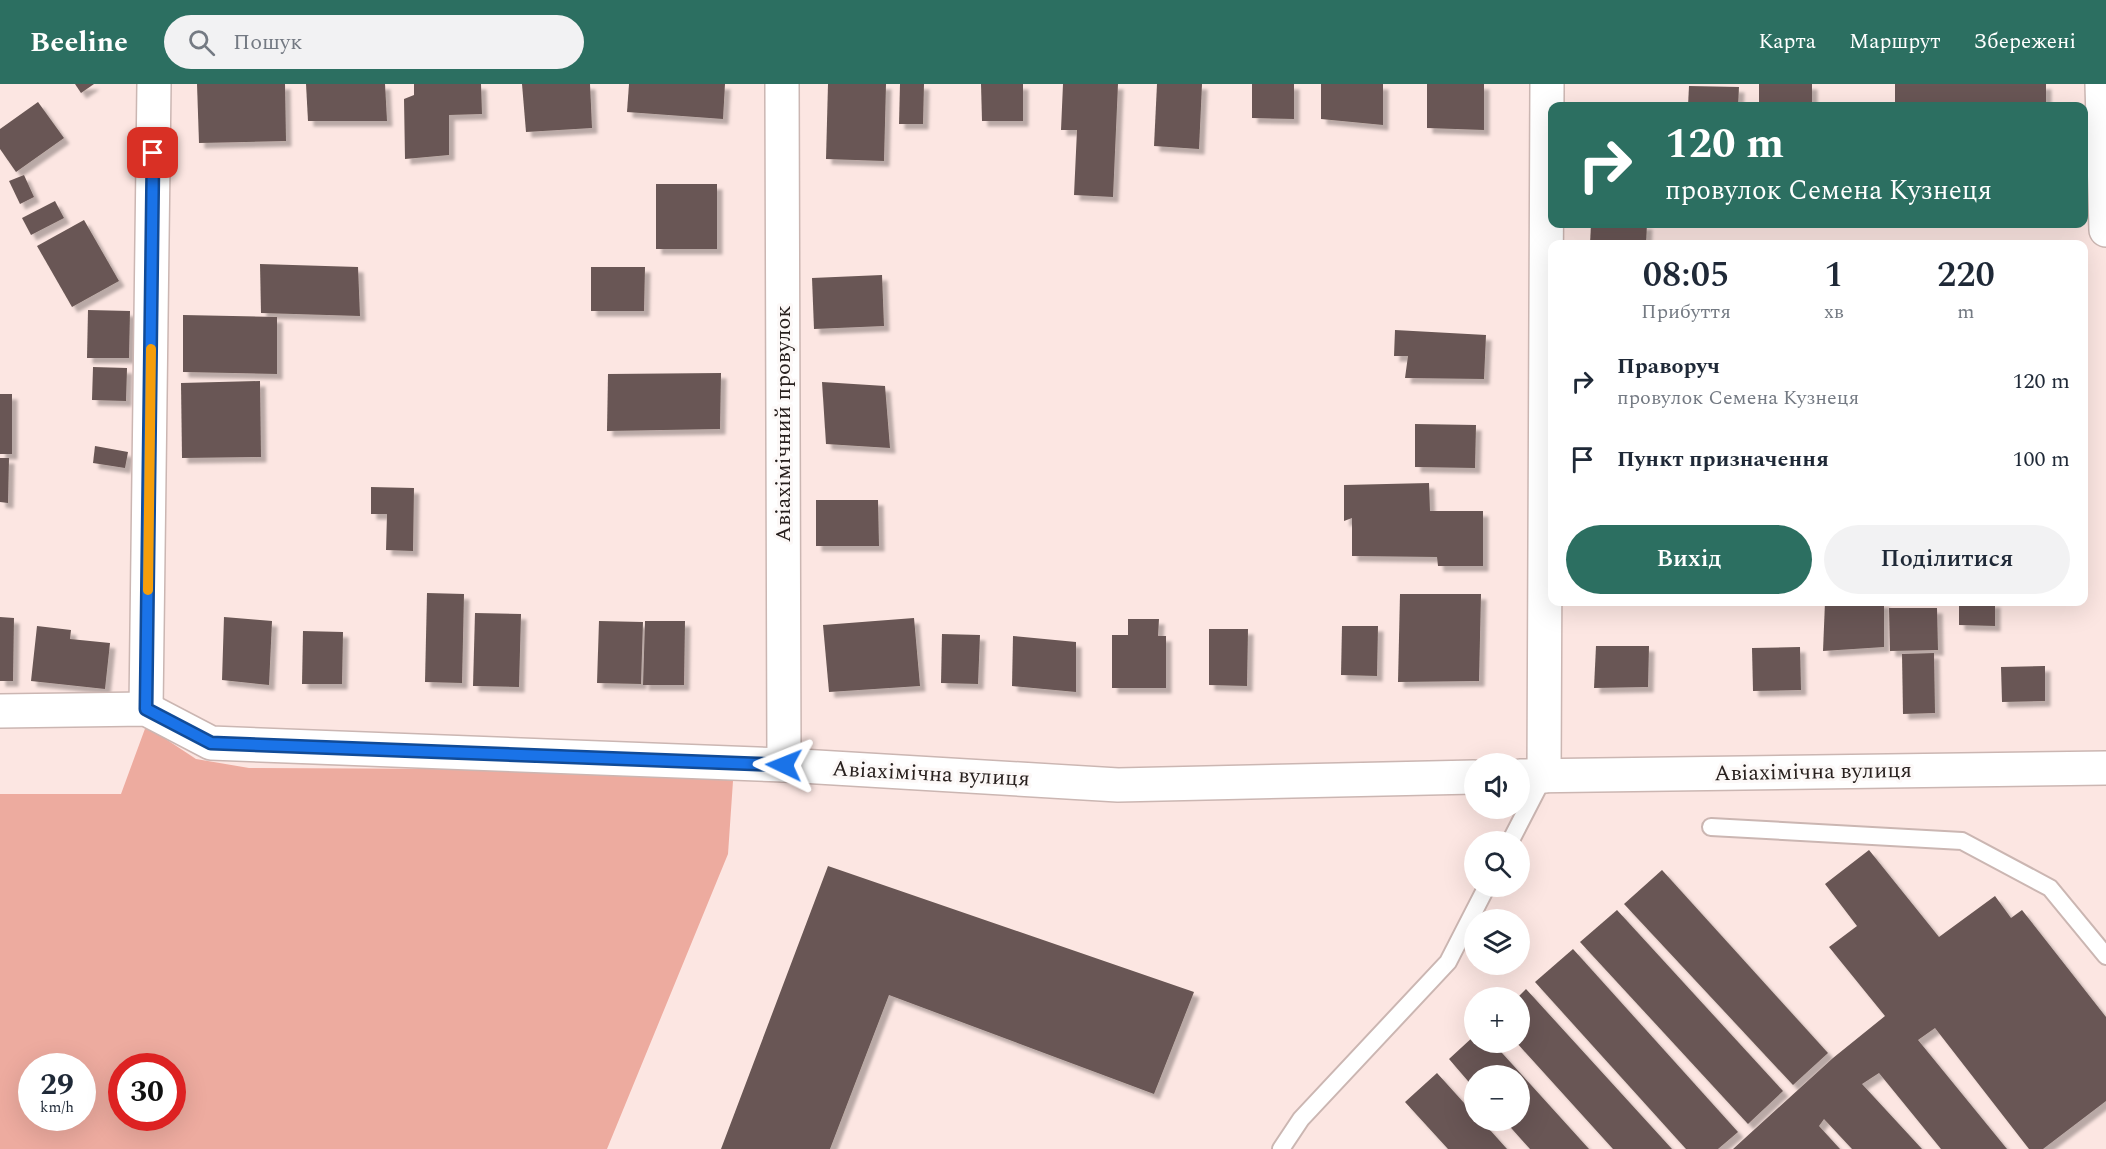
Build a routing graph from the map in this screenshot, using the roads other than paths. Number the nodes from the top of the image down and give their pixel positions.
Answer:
1 (154, 84) edge
2 (782, 84) edge
3 (1547, 84) edge
4 (2102, 84) edge
5 (2106, 230) edge
6 (131, 710) junction
7 (0, 711) edge
8 (784, 765) junction
9 (2106, 768) edge
10 (1532, 776) edge
11 (1464, 777) edge
12 (1711, 827) dead end
13 (1514, 831) edge
14 (1481, 897) edge
15 (2106, 956) edge
16 (1281, 1149) edge

1 - 6 street
2 - 8 street, Авіахімічний провулок
3 - 10 street
4 - 5 street
6 - 7 street, Авіахімічна вулиця
6 - 8 street, Авіахімічна вулиця
8 - 11 street, Авіахімічна вулиця
9 - 10 street, Авіахімічна вулиця
10 - 13 lane
12 - 15 lane
14 - 16 lane

